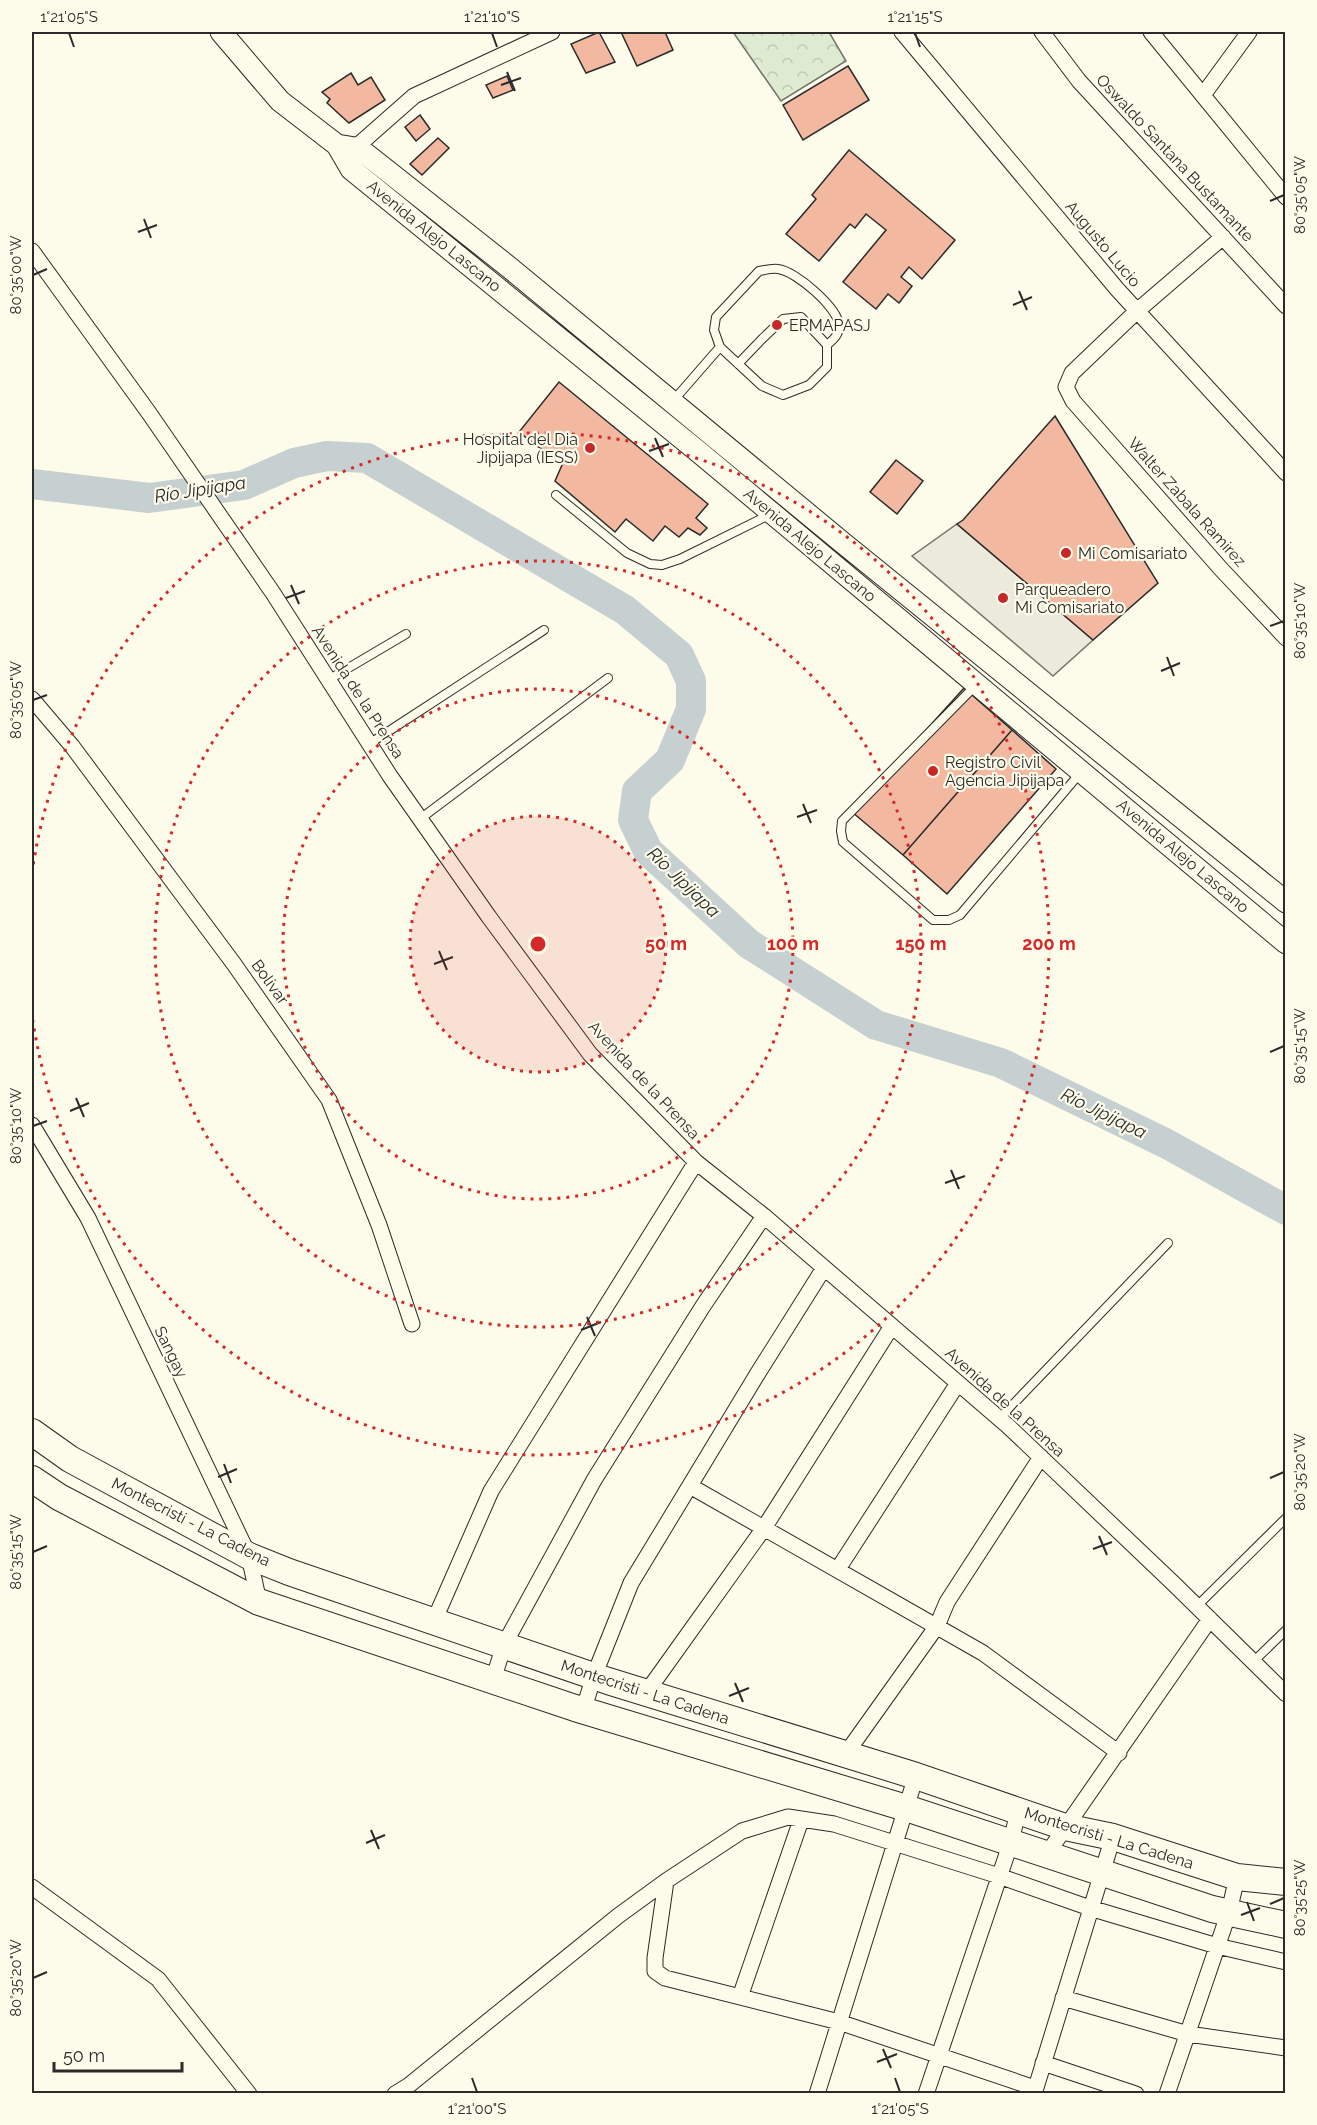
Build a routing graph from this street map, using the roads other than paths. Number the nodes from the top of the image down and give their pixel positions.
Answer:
1 (221, 32) edge
2 (552, 32) edge
3 (902, 32) edge
4 (1041, 32) edge
5 (1151, 32) edge
6 (1249, 32) edge
7 (1203, 95) junction
8 (346, 147) junction
9 (1286, 197) edge
10 (1223, 237) junction
11 (32, 251) edge
12 (1286, 306) edge
13 (1137, 311) junction
14 (827, 345) junction
15 (720, 347) junction
16 (738, 364) junction
17 (672, 402) junction
18 (1286, 473) edge
19 (556, 495) dead end
20 (772, 513) junction
21 (544, 630) dead end
22 (406, 634) dead end
23 (1286, 638) edge
24 (608, 678) dead end
25 (328, 680) junction
26 (977, 684) junction
27 (32, 699) edge
28 (369, 744) junction
29 (1082, 771) junction
30 (420, 819) junction
31 (1286, 902) edge
32 (1286, 943) edge
33 (32, 1125) edge
34 (696, 1162) junction
35 (764, 1216) junction
36 (1168, 1243) dead end
37 (824, 1268) junction
38 (411, 1324) dead end
39 (892, 1326) junction
40 (957, 1383) junction
41 (999, 1419) junction
42 (32, 1432) edge
43 (1041, 1457) junction
44 (32, 1479) edge
45 (690, 1486) junction
46 (1286, 1518) edge
47 (764, 1528) junction
48 (249, 1556) junction
49 (838, 1569) junction
50 (259, 1602) junction
51 (1197, 1606) junction
52 (1210, 1619) junction
53 (434, 1622) junction
54 (937, 1626) junction
55 (1286, 1630) edge
56 (504, 1645) junction
57 (1254, 1662) junction
58 (594, 1676) junction
59 (493, 1680) junction
60 (646, 1693) junction
61 (1286, 1694) edge
62 (584, 1711) junction
63 (1119, 1753) junction
64 (845, 1755) junction
65 (916, 1776) junction
66 (906, 1808) junction
67 (1018, 1811) junction
68 (801, 1820) junction
69 (1065, 1827) junction
70 (1113, 1837) junction
71 (1011, 1842) junction
72 (894, 1845) junction
73 (1047, 1854) junction
74 (1101, 1872) junction
75 (999, 1876) junction
76 (1237, 1876) junction
77 (666, 1881) junction
78 (1286, 1882) edge
79 (32, 1887) edge
80 (1090, 1908) junction
81 (1229, 1912) junction
82 (1286, 1925) edge
83 (1217, 1946) junction
84 (1286, 1962) edge
85 (740, 1997) junction
86 (1063, 1998) junction
87 (839, 2022) junction
88 (1188, 2034) junction
89 (1286, 2048) edge
90 (939, 2056) junction
91 (1043, 2063) junction
92 (405, 2091) edge
93 (1035, 2091) edge
94 (249, 2094) edge
95 (817, 2094) edge
96 (926, 2094) edge
97 (1136, 2094) edge
98 (1167, 2094) edge

1 - 8 main road, Avenida Alejo Lascano
2 - 8 street
3 - 13 street, Augusto Lucio
4 - 10 street, Oswaldo Santana Bustamante
5 - 7 street
6 - 7 street
7 - 9 street
8 - 17 main road, Avenida Alejo Lascano
8 - 20 main road, Avenida Alejo Lascano
10 - 12 street, Oswaldo Santana Bustamante
10 - 13 street
11 - 25 street, Avenida de la Prensa
13 - 18 street, Augusto Lucio
13 - 23 street, Walter Zabala Ramirez
14 - 15 lane
14 - 16 lane
14 - 16 lane
15 - 16 lane
15 - 17 lane
17 - 31 main road, Avenida Alejo Lascano
19 - 20 lane
20 - 26 main road, Avenida Alejo Lascano
21 - 28 lane
22 - 25 lane
24 - 30 lane
25 - 28 street, Avenida de la Prensa
26 - 29 main road, Avenida Alejo Lascano
26 - 29 lane
27 - 38 street, Bolívar
28 - 30 street, Avenida de la Prensa
29 - 32 main road, Avenida Alejo Lascano
30 - 34 street, Avenida de la Prensa
33 - 48 street, Sangay
34 - 35 street, Avenida de la Prensa
34 - 53 street
35 - 37 street, Avenida de la Prensa
35 - 56 street
36 - 41 lane
37 - 39 street, Avenida de la Prensa
37 - 45 street
39 - 40 street, Avenida de la Prensa
39 - 47 street
40 - 41 street, Avenida de la Prensa
40 - 49 street
41 - 43 street, Avenida de la Prensa
42 - 48 highway, Montecristi - La Cadena
43 - 51 street, Avenida de la Prensa
43 - 54 street
44 - 50 highway, Montecristi - La Cadena
45 - 47 street
45 - 58 street
46 - 51 lane
47 - 49 street
47 - 60 street
48 - 50 street, Sangay
48 - 53 highway, Montecristi - La Cadena
49 - 54 street
50 - 59 highway, Montecristi - La Cadena
51 - 52 street, Avenida de la Prensa
52 - 57 street, Avenida de la Prensa
52 - 63 street
53 - 56 highway, Montecristi - La Cadena
54 - 63 street
54 - 64 street
55 - 57 lane
56 - 58 highway, Montecristi - La Cadena
56 - 59 street
57 - 61 street, Avenida de la Prensa
58 - 60 highway, Montecristi - La Cadena
58 - 62 street
59 - 62 highway, Montecristi - La Cadena
60 - 64 highway, Montecristi - La Cadena
62 - 66 highway, Montecristi - La Cadena
63 - 69 street
64 - 65 highway, Montecristi - La Cadena
65 - 66 street
65 - 67 highway, Montecristi - La Cadena
66 - 71 highway, Montecristi - La Cadena
66 - 72 street
67 - 69 highway, Montecristi - La Cadena
67 - 71 street
68 - 72 street
68 - 77 street
68 - 85 street
69 - 70 highway, Montecristi - La Cadena
69 - 73 street
70 - 74 street
70 - 76 highway, Montecristi - La Cadena
71 - 73 highway, Montecristi - La Cadena
71 - 75 street
72 - 75 street
72 - 87 street
73 - 74 highway, Montecristi - La Cadena
74 - 80 street
74 - 81 highway, Montecristi - La Cadena
75 - 80 street
75 - 90 street
76 - 78 highway, Montecristi - La Cadena
76 - 81 street
77 - 85 street
77 - 92 street
79 - 94 street
80 - 83 street
80 - 86 street
81 - 82 highway, Montecristi - La Cadena
81 - 83 street
83 - 84 street
83 - 88 street
85 - 87 street
86 - 88 street
86 - 91 street
87 - 90 street
87 - 95 street
88 - 89 street
88 - 98 street
90 - 93 street
90 - 96 street
91 - 93 street
91 - 97 street

